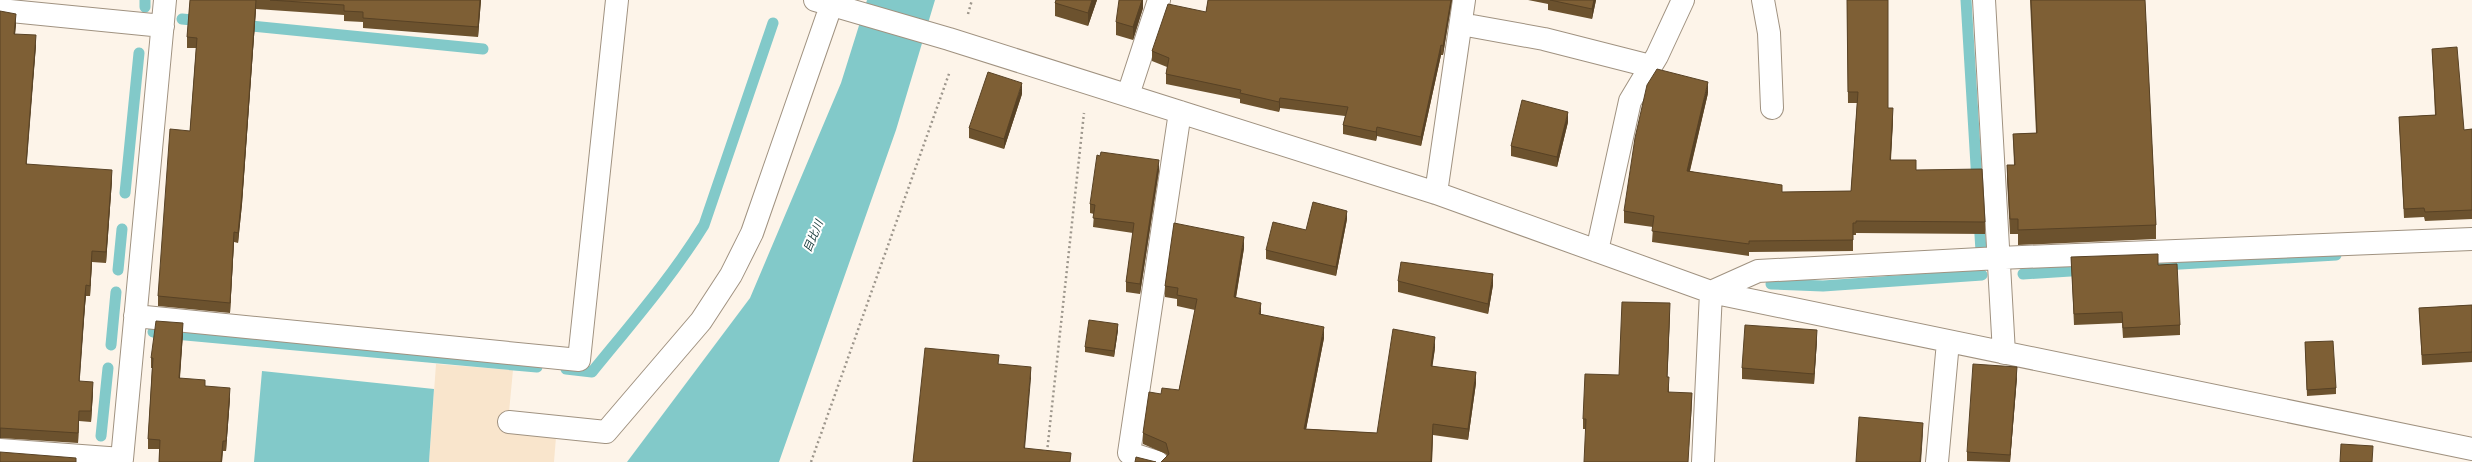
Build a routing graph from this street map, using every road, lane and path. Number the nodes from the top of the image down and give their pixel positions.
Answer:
1 (165, 0) edge
2 (617, 0) edge
3 (1159, 0) edge
4 (1464, 0) edge
5 (1682, 0) edge
6 (1763, 0) edge
7 (1984, 0) edge
8 (830, 2) edge
9 (0, 10) edge
10 (1461, 24) junction
11 (163, 26) junction
12 (955, 41) junction
13 (1650, 66) junction
14 (1092, 84) junction
15 (1128, 95) junction
16 (1772, 108) dead end
17 (1180, 112) junction
18 (1436, 192) junction
19 (2472, 239) edge
20 (1597, 251) junction
21 (1999, 258) junction
22 (1710, 292) junction
23 (135, 316) junction
24 (1948, 342) junction
25 (2004, 353) junction
26 (509, 422) dead end
27 (2472, 449) edge
28 (0, 450) edge
29 (1047, 452) edge
30 (122, 460) edge
31 (810, 462) edge
32 (1157, 462) edge
33 (1703, 462) edge
34 (1937, 462) edge

1 - 11 street
2 - 23 street
3 - 15 street
4 - 10 street
5 - 13 street
6 - 16 street
7 - 21 street
8 - 12 street
8 - 26 street
9 - 11 street
10 - 13 street
10 - 18 street
11 - 23 street
12 - 14 street
12 - 31 path
13 - 20 street
14 - 15 street
14 - 29 path
15 - 17 street
17 - 18 street
17 - 32 street
18 - 20 street
19 - 21 street
20 - 22 street
21 - 22 street
21 - 25 street
22 - 24 street
22 - 33 street
23 - 30 street
24 - 25 street
24 - 34 street
25 - 27 street
28 - 30 street

